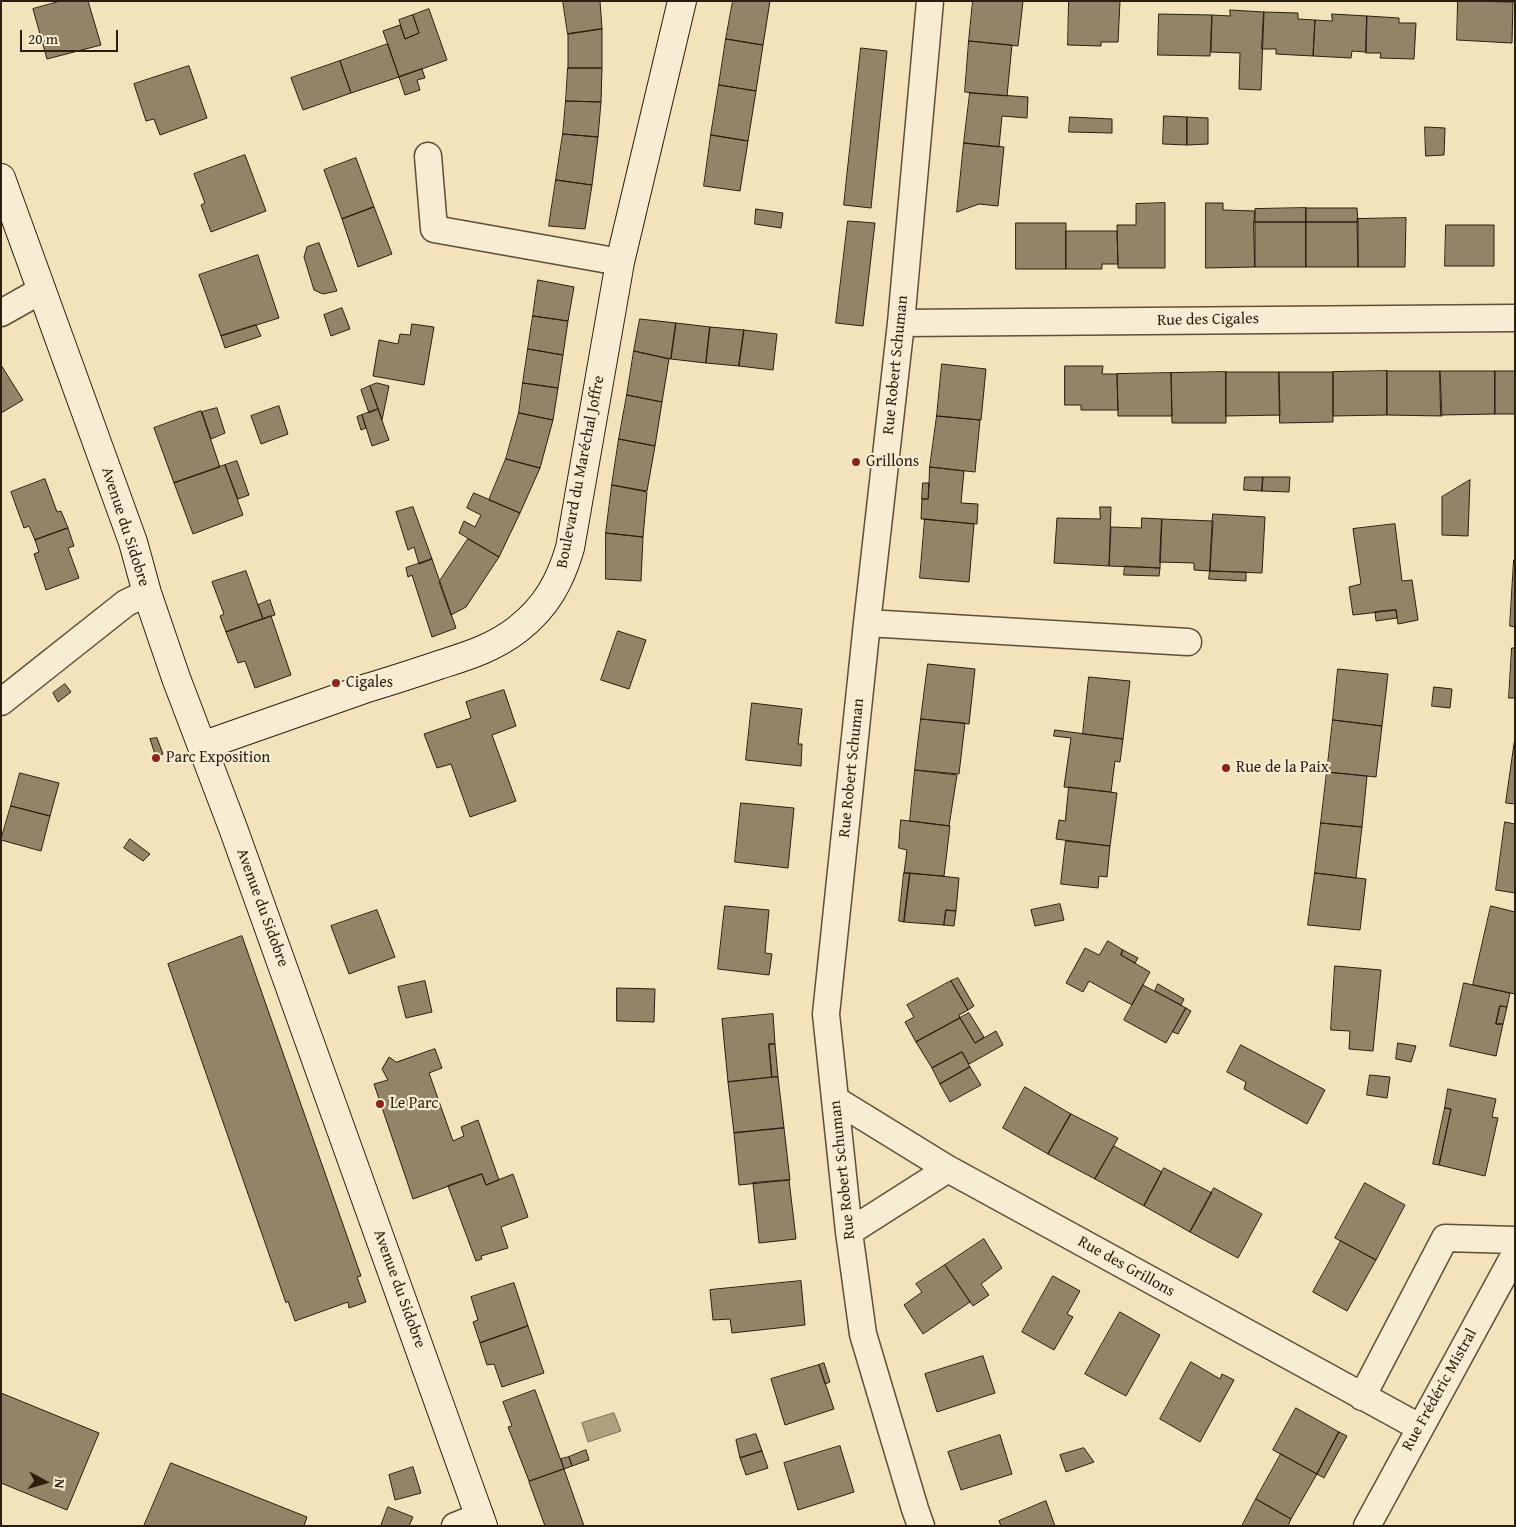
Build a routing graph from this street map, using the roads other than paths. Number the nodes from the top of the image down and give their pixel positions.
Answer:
1 (682, 1) edge
2 (930, 1) edge
3 (428, 156) dead end
4 (1, 178) edge
5 (620, 262) junction
6 (42, 290) junction
7 (1, 313) edge
8 (1515, 318) edge
9 (901, 323) junction
10 (147, 593) junction
11 (867, 624) junction
12 (1188, 642) dead end
13 (1, 702) edge
14 (202, 746) junction
15 (836, 1100) junction
16 (948, 1169) junction
17 (849, 1232) junction
18 (1515, 1240) edge
19 (1515, 1254) edge
20 (1362, 1397) junction
21 (1419, 1427) junction
22 (473, 1523) edge
23 (921, 1526) edge
24 (1367, 1526) edge

1 - 5 main road, Boulevard du Maréchal Joffre
2 - 9 street, Rue Robert Schuman
3 - 5 street
4 - 6 main road, Avenue du Sidobre
5 - 14 main road, Boulevard du Maréchal Joffre
6 - 7 street
6 - 10 main road, Avenue du Sidobre
8 - 9 street, Rue des Cigales
9 - 11 street, Rue Robert Schuman
10 - 13 street
10 - 14 main road, Avenue du Sidobre
11 - 12 street
11 - 15 street, Rue Robert Schuman
14 - 22 main road, Avenue du Sidobre
15 - 16 street, Rue des Grillons
15 - 17 street, Rue Robert Schuman
16 - 17 street
16 - 20 street, Rue des Grillons
17 - 23 street, Rue Robert Schuman
18 - 20 street
19 - 21 street, Rue Frédéric Mistral
20 - 21 street, Rue des Grillons
21 - 24 street, Rue Frédéric Mistral

